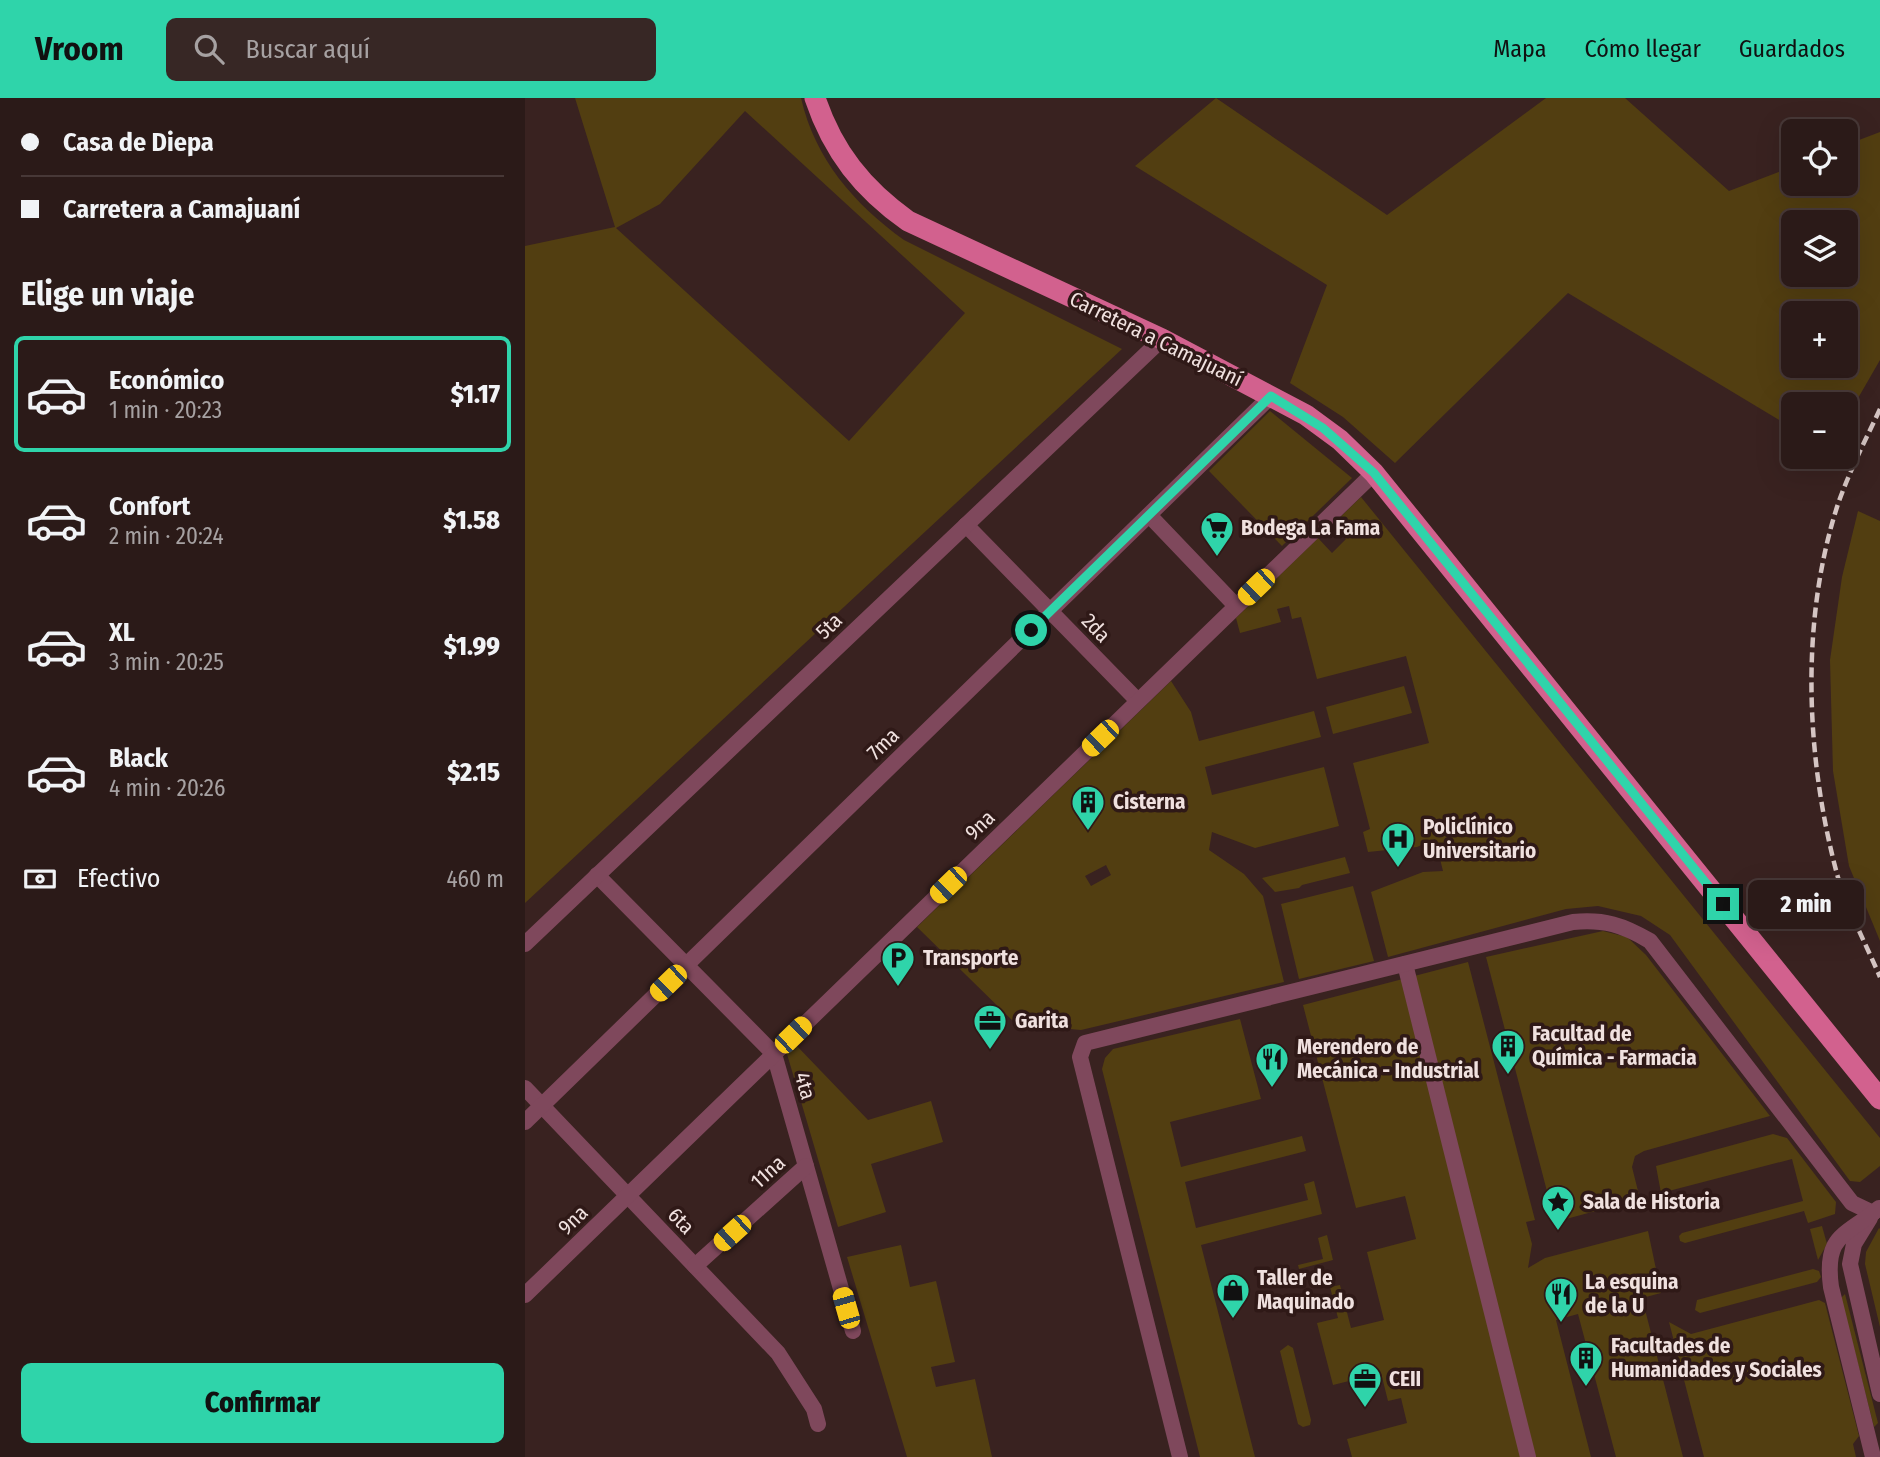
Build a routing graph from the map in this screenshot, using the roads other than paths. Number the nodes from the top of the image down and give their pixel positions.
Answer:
1 (815, 98) edge
2 (1162, 339) junction
3 (1271, 396) junction
4 (1374, 473) junction
5 (1149, 515) junction
6 (966, 525) junction
7 (1236, 606) junction
8 (1050, 611) junction
9 (1138, 701) junction
10 (597, 876) junction
11 (525, 944) edge
12 (1405, 964) junction
13 (686, 965) junction
14 (774, 1054) junction
15 (525, 1088) edge
16 (1880, 1098) edge
17 (542, 1105) junction
18 (525, 1122) edge
19 (806, 1166) junction
20 (628, 1195) junction
21 (1876, 1210) edge
22 (695, 1266) junction
23 (525, 1295) edge
24 (853, 1331) dead end
25 (1880, 1394) edge
26 (818, 1424) dead end
27 (1181, 1457) edge
28 (1528, 1457) edge
29 (1873, 1457) edge

1 - 2 main road, Carretera a Camajuaní
2 - 3 main road, Carretera a Camajuaní
2 - 6 street, 5ta
3 - 4 main road, Carretera a Camajuaní
3 - 5 street, 7ma
4 - 7 street, 9na
4 - 16 main road, Carretera a Camajuaní
5 - 7 street
5 - 8 street, 7ma
6 - 8 street, 2da
6 - 10 street, 5ta
7 - 9 street, 9na
8 - 9 street, 2da
8 - 13 street, 7ma
9 - 14 street, 9na
10 - 11 street, 5ta
10 - 13 street, 4ta
12 - 21 street
12 - 27 street
12 - 28 street
13 - 14 street, 4ta
13 - 17 street, 7ma
14 - 19 street, 4ta
14 - 20 street, 9na
15 - 17 street, 6ta
17 - 18 street, 7ma
17 - 20 street, 6ta
19 - 22 street, 11na
19 - 24 street, 4ta
20 - 22 street, 6ta
20 - 23 street, 9na
21 - 25 street
21 - 29 street
22 - 26 street, 6ta

